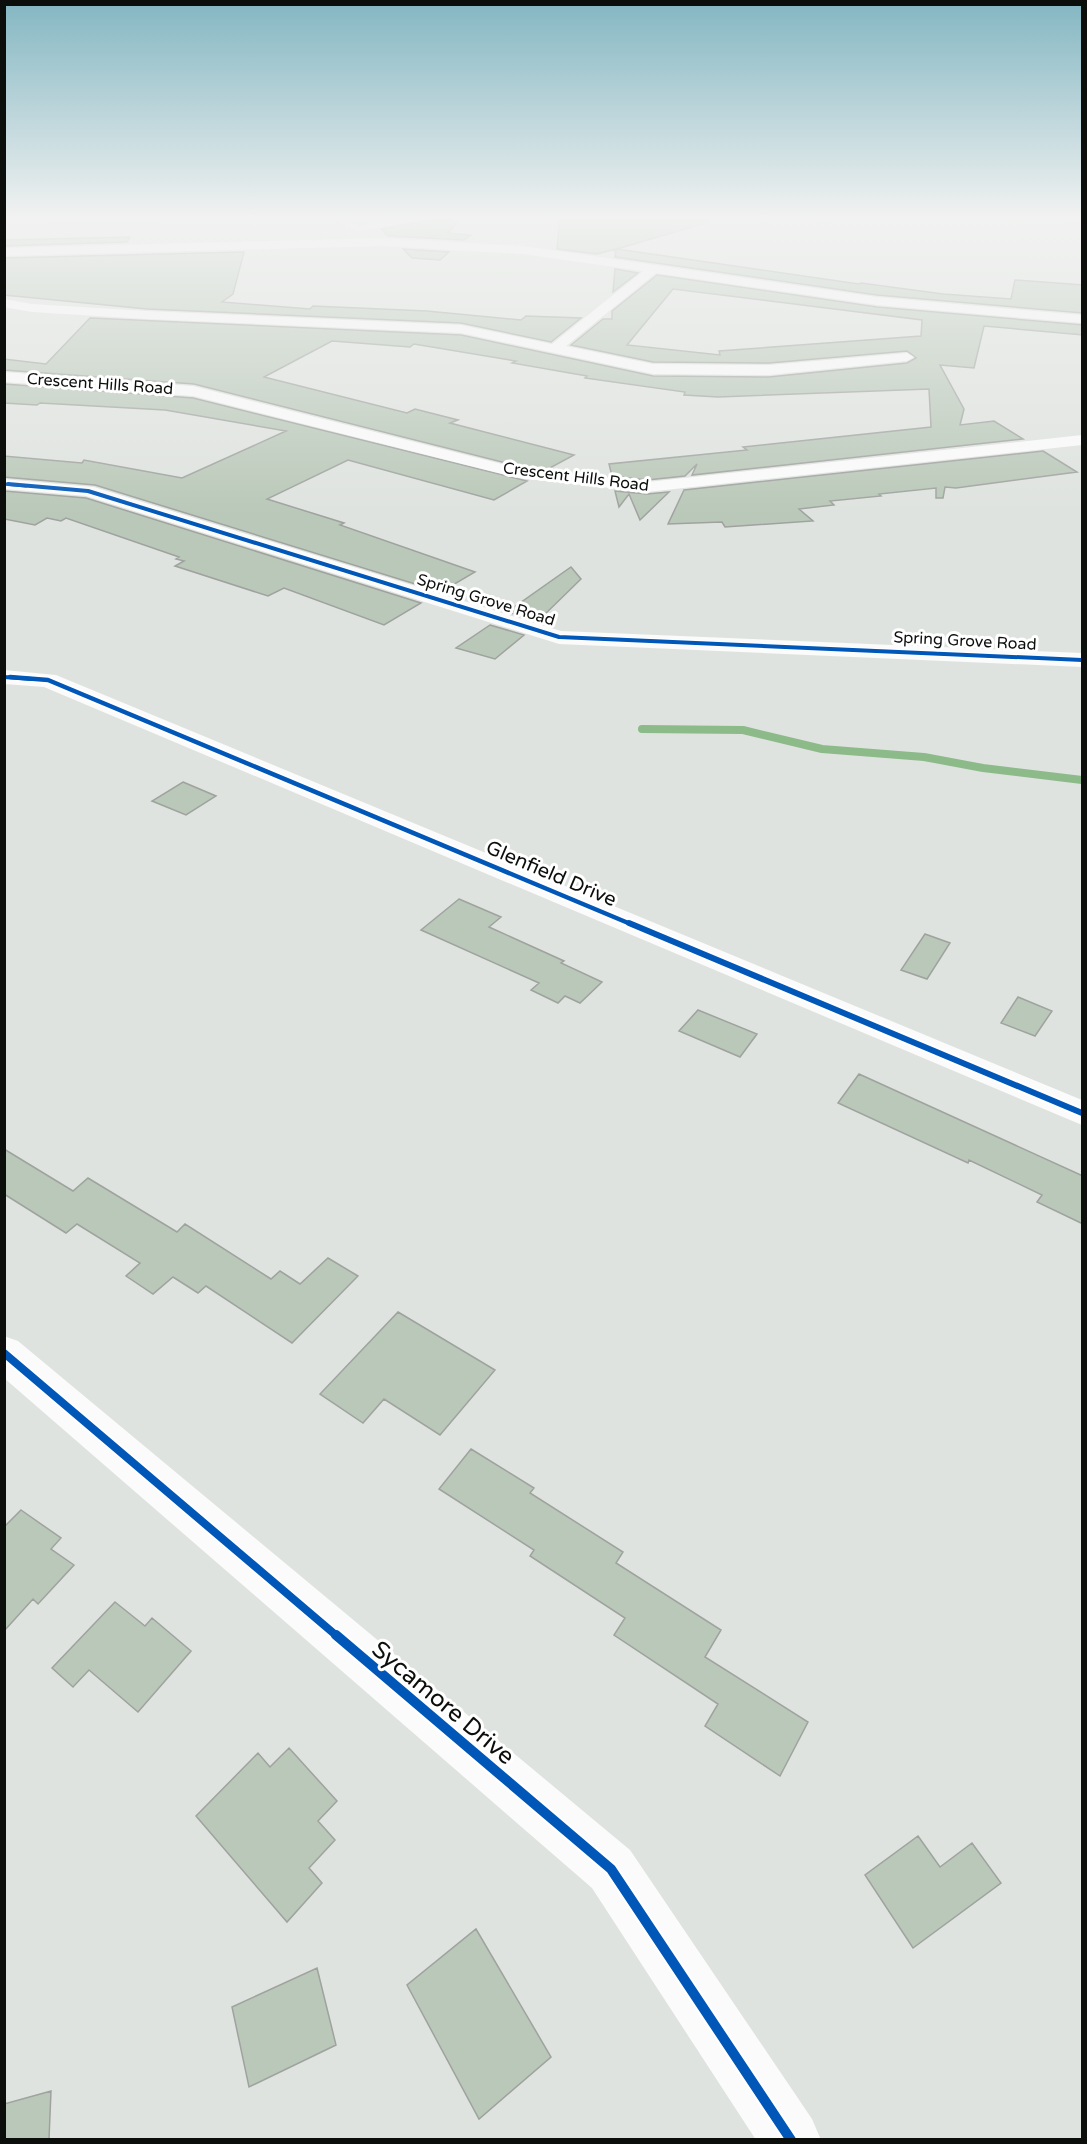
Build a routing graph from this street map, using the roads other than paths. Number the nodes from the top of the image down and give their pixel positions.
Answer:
1 (25, 314) edge
2 (79, 314) edge
3 (150, 314) edge
4 (597, 314) edge
5 (1026, 314) edge
6 (1083, 319) edge
7 (554, 349) junction
8 (907, 357) dead end
9 (4, 377) edge
10 (1083, 440) edge
11 (4, 484) edge
12 (1083, 660) edge
13 (4, 677) edge
14 (1083, 1113) edge
15 (4, 1353) edge
16 (791, 2139) edge

1 - 2 street
3 - 7 street
4 - 7 street
5 - 6 street
7 - 8 street
9 - 10 street, Crescent Hills Road
11 - 12 street, Spring Grove Road
13 - 14 street, Glenfield Drive
15 - 16 street, Sycamore Drive

